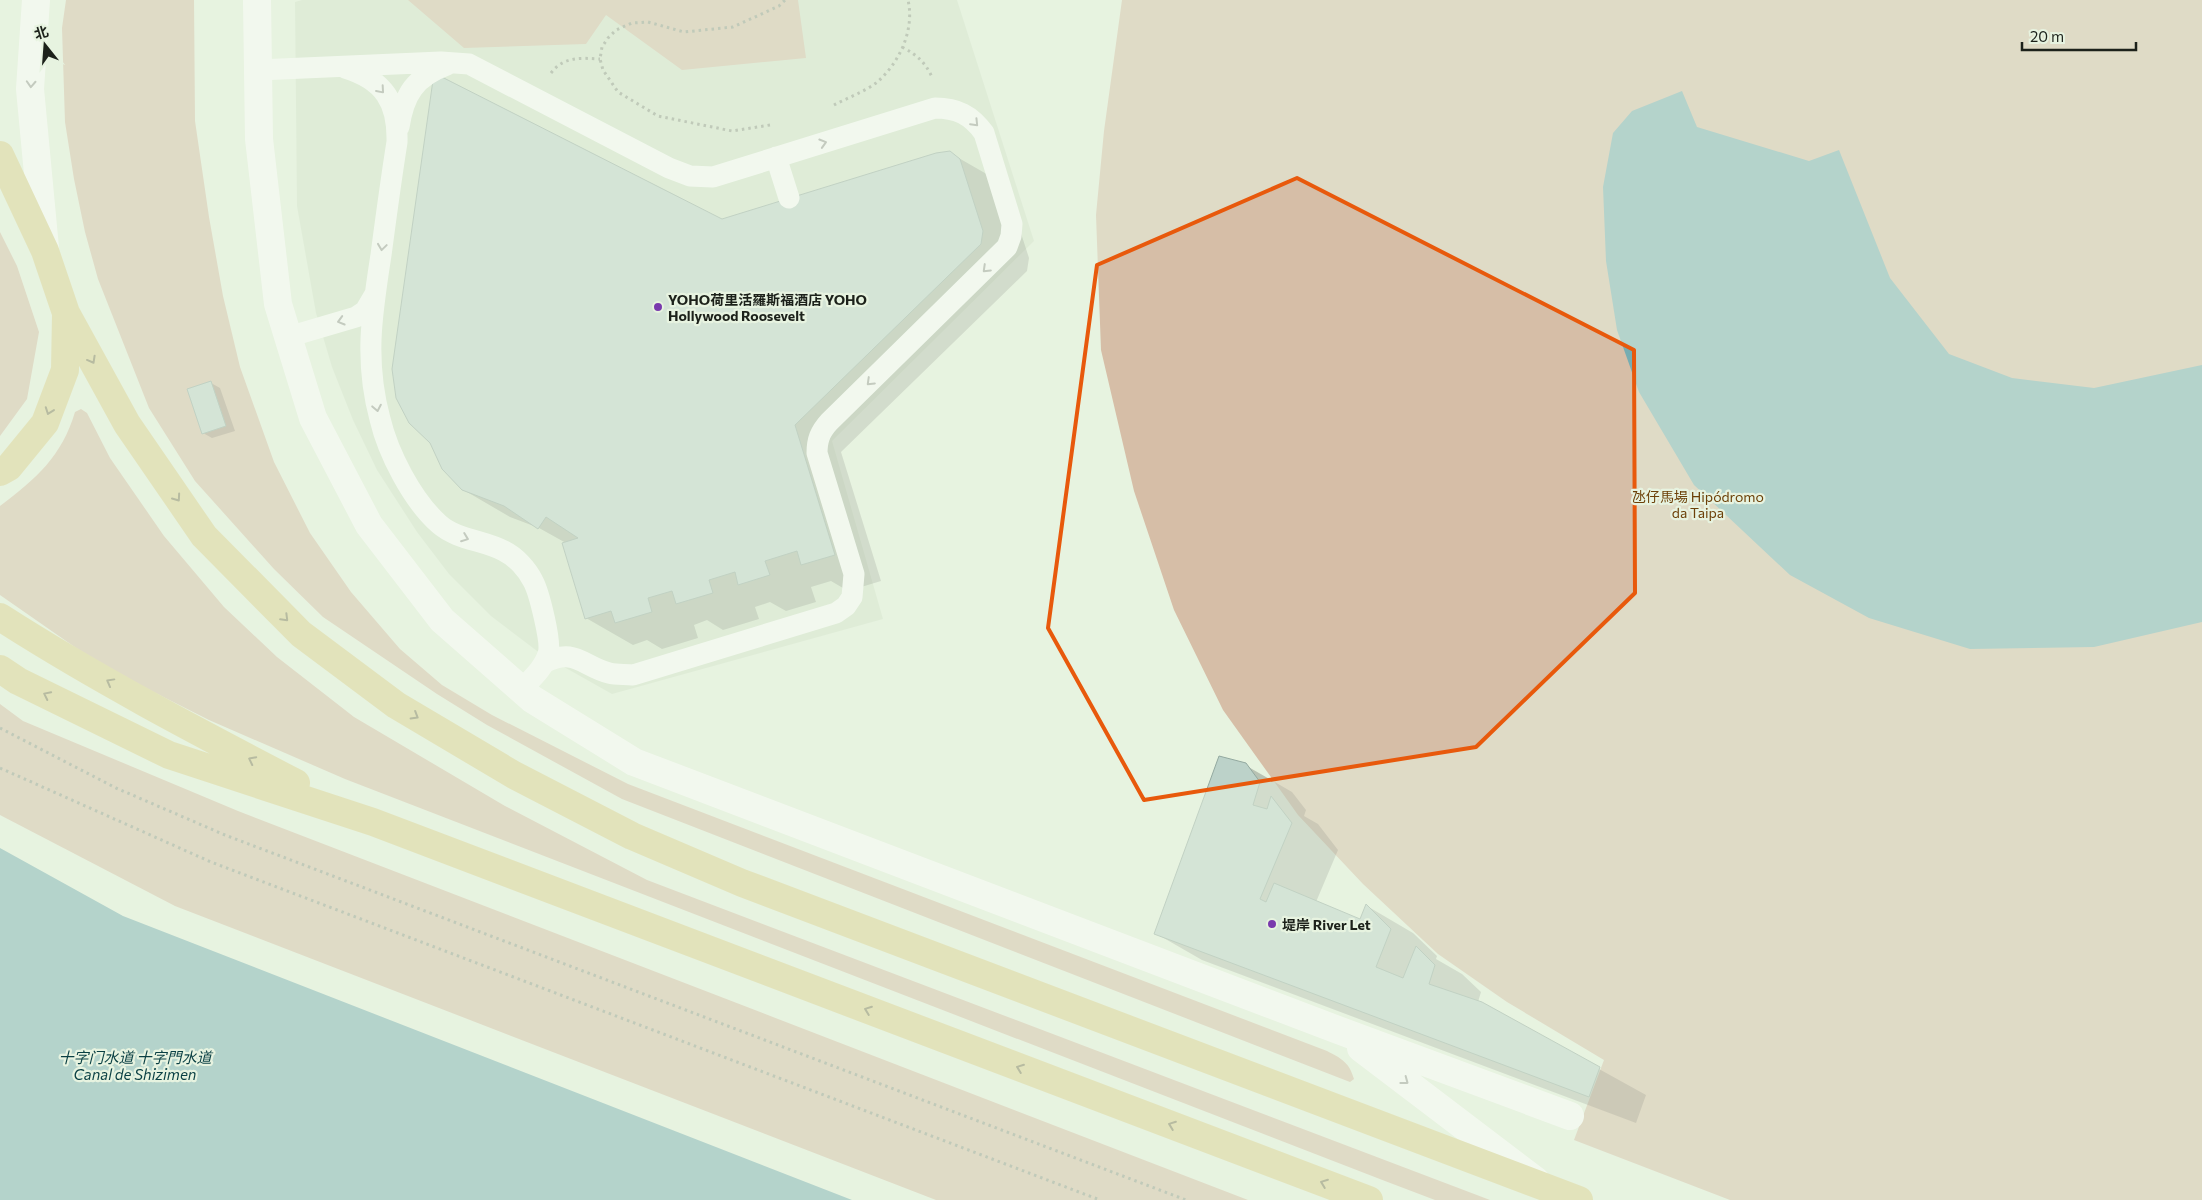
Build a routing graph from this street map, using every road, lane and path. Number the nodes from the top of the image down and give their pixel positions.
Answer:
1 (36, 0) edge
2 (257, 0) edge
3 (785, 0) edge
4 (908, 0) edge
5 (902, 48) junction
6 (600, 59) junction
7 (452, 63) junction
8 (340, 67) junction
9 (258, 70) junction
10 (932, 77) dead end
11 (537, 100) junction
12 (833, 106) dead end
13 (780, 123) dead end
14 (397, 142) junction
15 (0, 155) edge
16 (776, 157) junction
17 (789, 198) dead end
18 (45, 251) junction
19 (376, 291) junction
20 (66, 313) junction
21 (288, 337) junction
22 (0, 472) edge
23 (0, 618) edge
24 (544, 663) junction
25 (0, 669) edge
26 (521, 690) junction
27 (0, 728) edge
28 (0, 768) edge
29 (373, 822) junction
30 (1338, 1030) junction
31 (1570, 1116) dead end
32 (1545, 1187) junction
33 (1100, 1200) edge
34 (1186, 1200) edge
35 (1369, 1200) edge
36 (1579, 1200) edge

1 -> 18 street
2 - 9 street
3 - 6 path
4 - 5 path
5 - 10 path
5 - 12 path
6 - 11 path
6 - 13 path
7 - 8 lane
7 - 11 lane
7 - 14 lane
8 - 9 lane
8 -> 14 lane
9 - 21 street
11 - 16 lane
14 -> 19 lane
15 - 18 main road
16 - 17 lane
16 -> 24 lane
18 - 20 main road
19 -> 21 lane
19 -> 24 lane
20 -> 22 main road
20 -> 32 main road
21 - 26 street
29 -> 23 main road
24 - 26 lane
29 -> 25 main road
26 - 30 street
27 - 34 path
28 - 33 path
35 -> 29 main road
30 - 31 street
30 -> 32 street
32 - 36 main road

